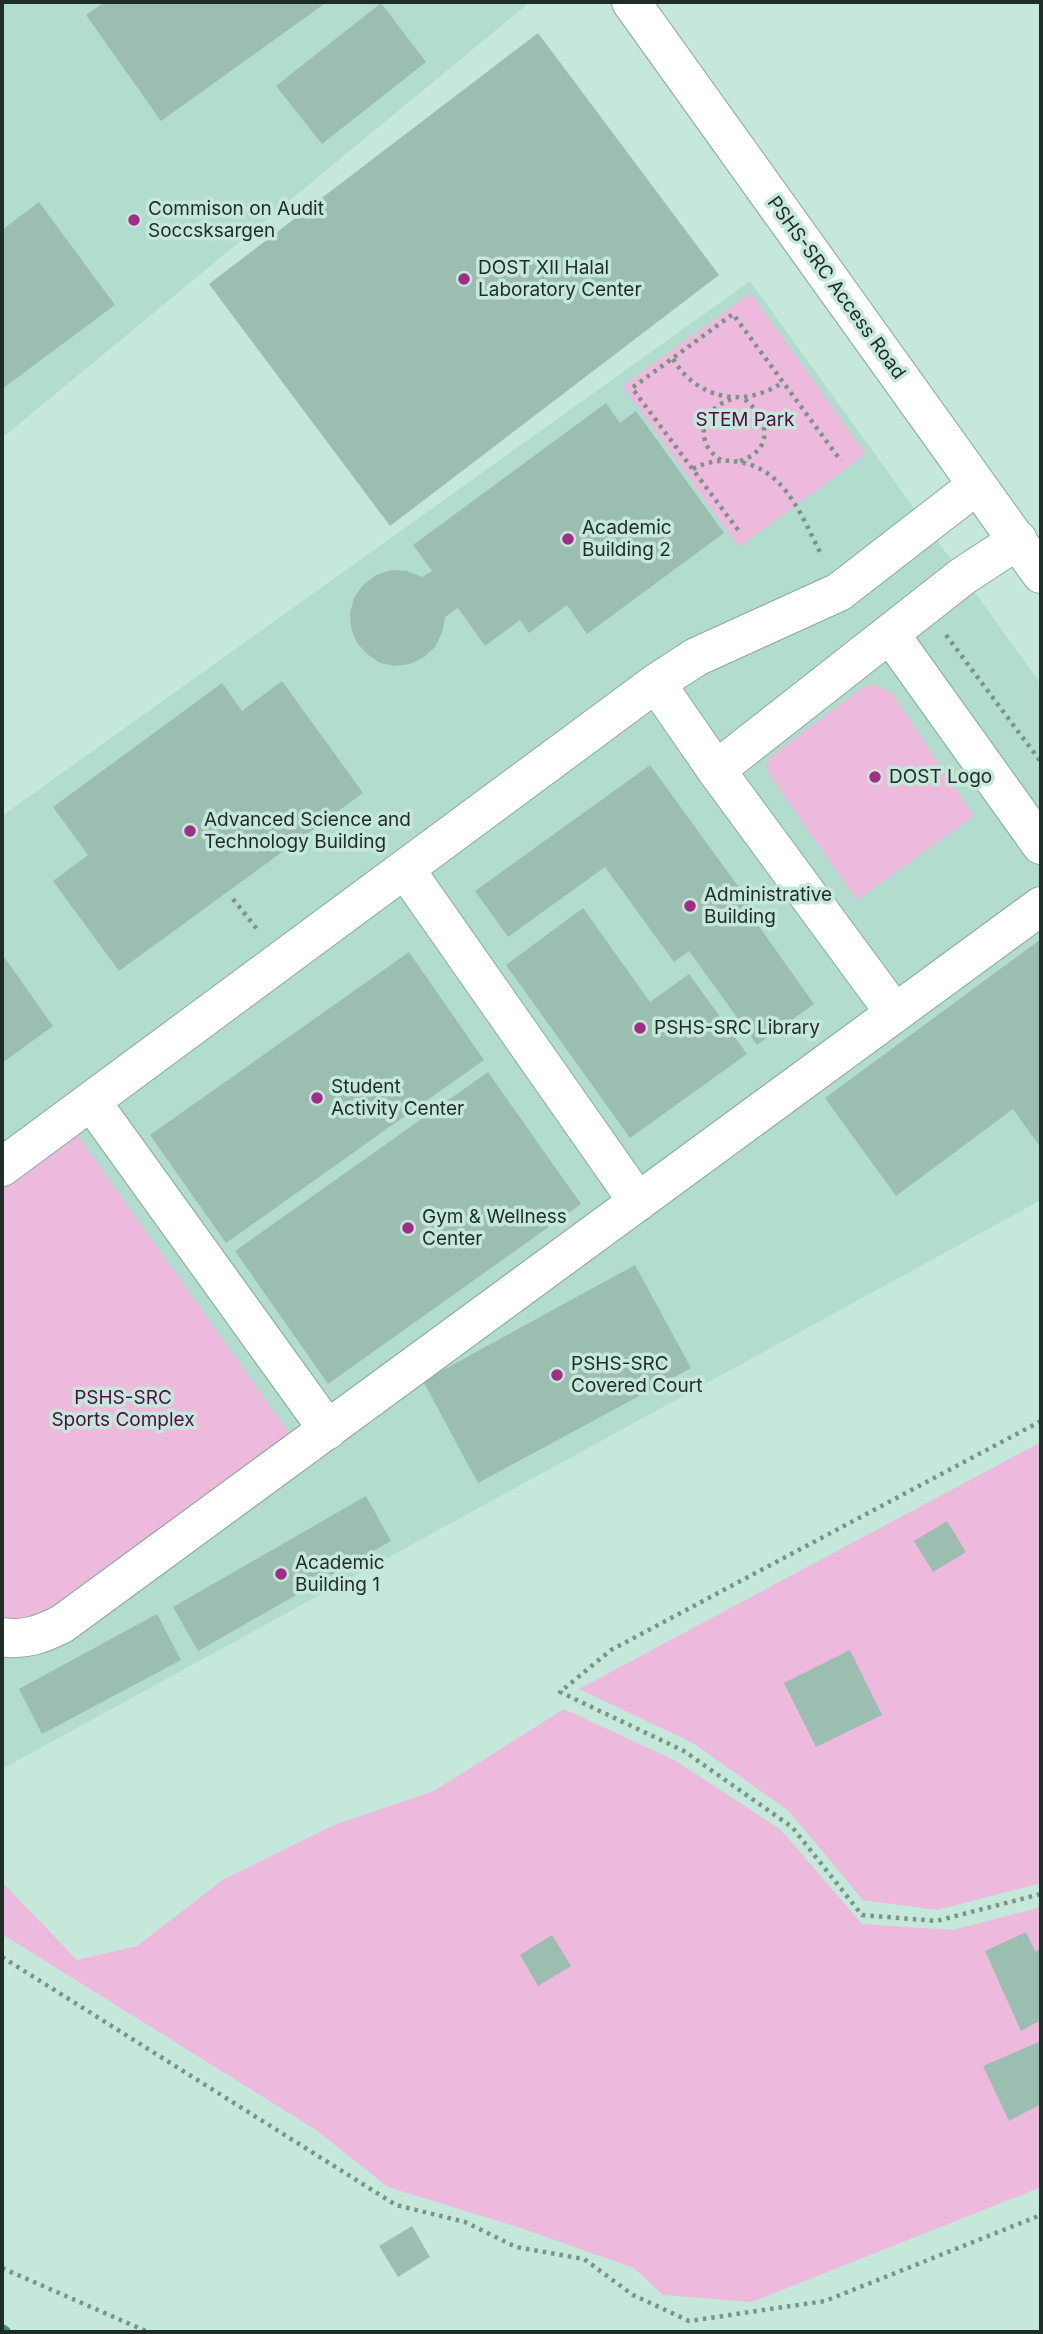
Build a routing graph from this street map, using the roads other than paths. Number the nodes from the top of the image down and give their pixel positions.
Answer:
1 (631, 2) edge
2 (977, 485) junction
3 (1018, 540) junction
4 (1041, 574) edge
5 (890, 634) junction
6 (656, 683) junction
7 (716, 770) junction
8 (1041, 845) edge
9 (405, 869) junction
10 (1041, 906) edge
11 (894, 1012) junction
12 (91, 1101) junction
13 (2, 1167) edge
14 (638, 1202) junction
15 (328, 1430) junction
16 (2, 1637) edge

1 - 2 street, PSHS-SRC Access Road
2 - 3 street, PSHS-SRC Access Road
2 - 6 street
3 - 4 street, PSHS-SRC Access Road
3 - 5 street
5 - 7 street
5 - 8 street
6 - 7 street
6 - 9 street
7 - 11 street
9 - 12 street
9 - 14 street
10 - 11 street
11 - 14 street
12 - 13 street
12 - 15 street
14 - 15 street
15 - 16 street

